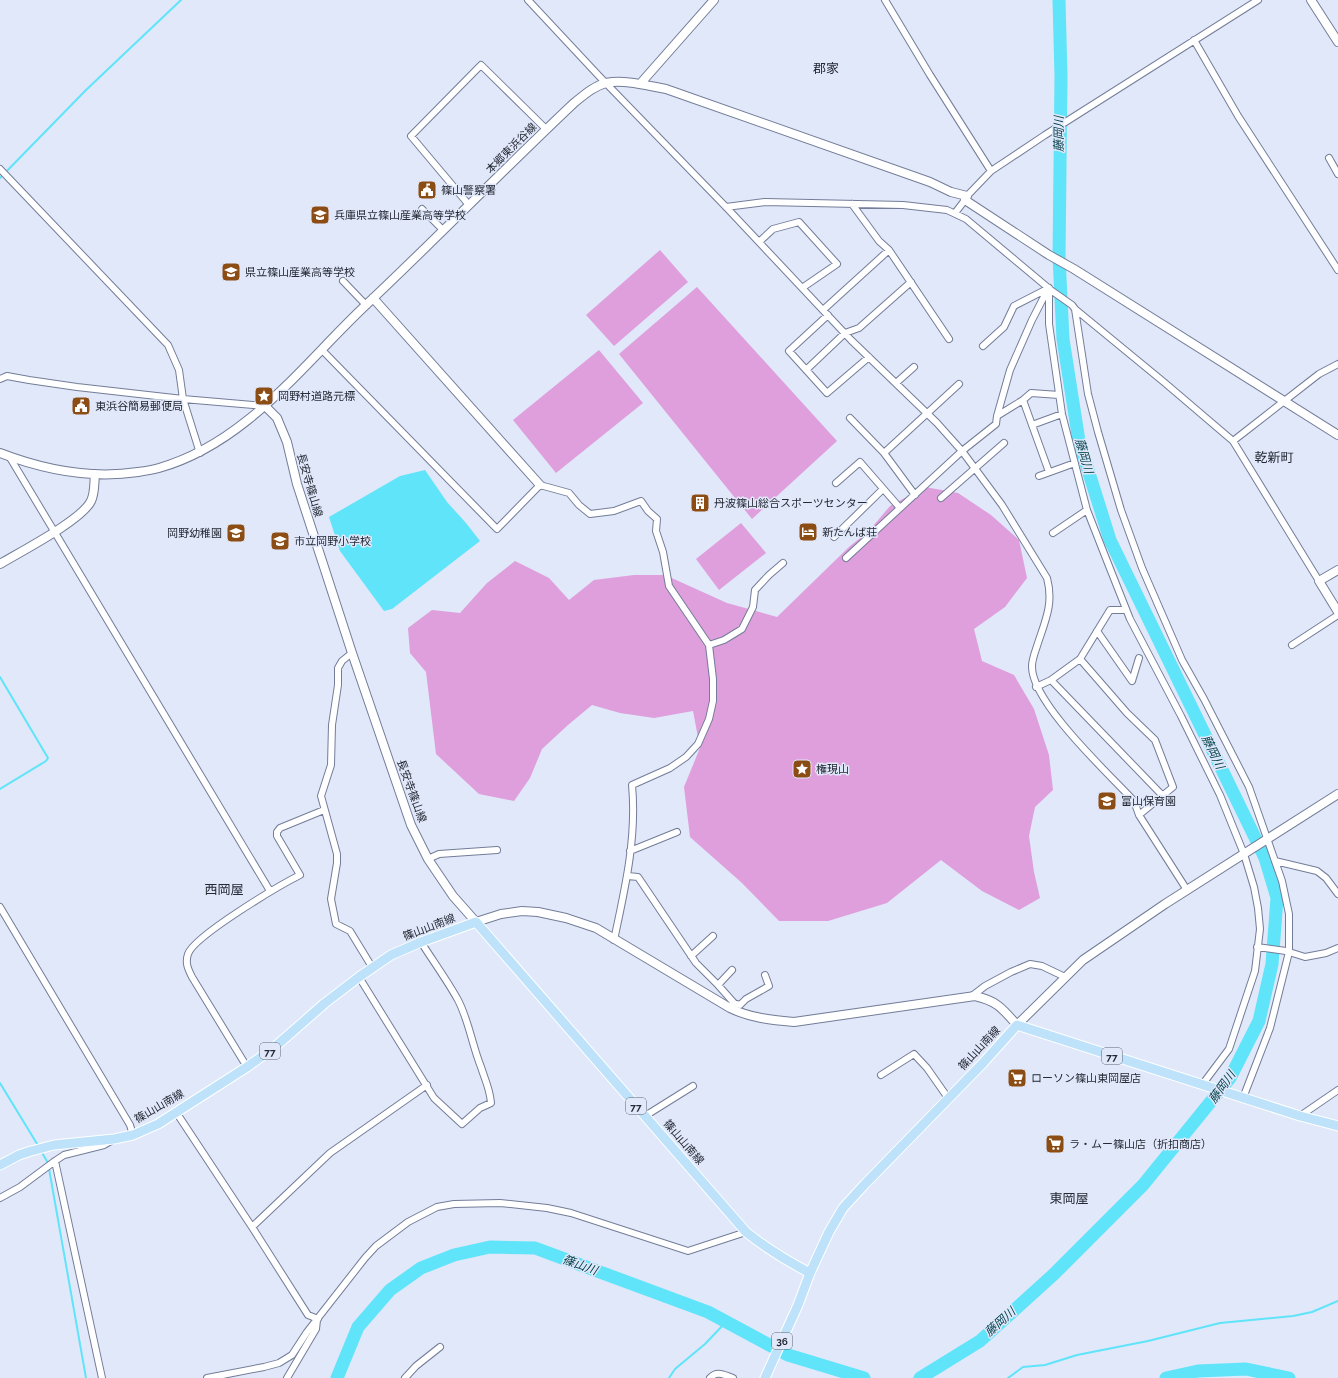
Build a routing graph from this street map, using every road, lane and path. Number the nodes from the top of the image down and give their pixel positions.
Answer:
1 (528, 0) edge
2 (714, 0) edge
3 (885, 0) edge
4 (1258, 0) edge
5 (1311, 0) edge
6 (1194, 40) junction
7 (1338, 42) edge
8 (606, 83) junction
9 (640, 84) junction
10 (546, 129) junction
11 (1329, 158) dead end
12 (0, 169) edge
13 (991, 171) junction
14 (1338, 174) edge
15 (966, 198) junction
16 (852, 204) junction
17 (469, 205) junction
18 (726, 207) junction
19 (422, 209) dead end
20 (954, 213) junction
21 (443, 230) junction
22 (759, 242) junction
23 (889, 250) junction
24 (1338, 270) edge
25 (343, 281) dead end
26 (911, 282) junction
27 (802, 288) junction
28 (1050, 290) junction
29 (373, 298) junction
30 (366, 304) junction
31 (1074, 307) junction
32 (823, 310) junction
33 (828, 315) junction
34 (845, 333) junction
35 (949, 339) dead end
36 (983, 346) dead end
37 (322, 350) junction
38 (868, 357) junction
39 (1338, 364) edge
40 (914, 367) dead end
41 (806, 370) junction
42 (0, 378) edge
43 (896, 384) junction
44 (960, 384) dead end
45 (1059, 395) junction
46 (183, 399) junction
47 (1022, 400) junction
48 (1284, 402) junction
49 (264, 406) junction
50 (927, 414) junction
51 (1062, 414) junction
52 (997, 416) junction
53 (850, 418) dead end
54 (1032, 426) junction
55 (1338, 436) edge
56 (1233, 441) junction
57 (1004, 443) dead end
58 (962, 452) junction
59 (0, 453) edge
60 (200, 453) junction
61 (884, 453) junction
62 (9, 456) junction
63 (1075, 463) junction
64 (975, 469) junction
65 (1049, 472) junction
66 (95, 474) junction
67 (1039, 476) dead end
68 (836, 483) dead end
69 (540, 485) junction
70 (883, 489) junction
71 (915, 495) junction
72 (941, 498) dead end
73 (900, 508) junction
74 (1088, 510) junction
75 (55, 531) junction
76 (1053, 533) dead end
77 (834, 537) dead end
78 (846, 558) dead end
79 (783, 563) dead end
80 (0, 564) edge
81 (1338, 570) edge
82 (1319, 581) junction
83 (1126, 610) junction
84 (1338, 612) edge
85 (1338, 616) edge
86 (1097, 631) junction
87 (709, 645) junction
88 (1292, 645) dead end
89 (352, 653) junction
90 (1080, 658) junction
91 (1139, 658) dead end
92 (1051, 680) junction
93 (1036, 687) junction
94 (1338, 794) edge
95 (1162, 795) junction
96 (324, 810) junction
97 (1140, 814) junction
98 (677, 832) dead end
99 (1267, 839) junction
100 (497, 850) dead end
101 (630, 851) junction
102 (1246, 852) junction
103 (428, 859) junction
104 (1276, 861) junction
105 (628, 876) junction
106 (1187, 890) junction
107 (270, 891) junction
108 (1338, 894) edge
109 (0, 907) edge
110 (476, 922) junction
111 (713, 936) dead end
112 (614, 940) junction
113 (421, 942) junction
114 (1259, 947) junction
115 (1338, 948) edge
116 (1288, 952) junction
117 (691, 956) junction
118 (372, 967) junction
119 (732, 970) dead end
120 (765, 976) dead end
121 (359, 977) junction
122 (1066, 977) junction
123 (718, 985) junction
124 (972, 996) junction
125 (732, 1006) junction
126 (1017, 1025) junction
127 (247, 1067) junction
128 (881, 1075) dead end
129 (427, 1085) junction
130 (692, 1086) dead end
131 (1205, 1086) junction
132 (1338, 1090) edge
133 (1240, 1097) junction
134 (948, 1098) junction
135 (176, 1112) junction
136 (645, 1116) junction
137 (1300, 1116) junction
138 (1338, 1126) edge
139 (133, 1135) junction
140 (114, 1138) junction
141 (53, 1162) junction
142 (0, 1166) edge
143 (0, 1198) edge
144 (252, 1227) junction
145 (746, 1232) junction
146 (810, 1273) junction
147 (318, 1318) junction
148 (440, 1347) dead end
149 (711, 1377) edge
150 (102, 1378) edge
151 (207, 1378) edge
152 (286, 1378) edge
153 (405, 1378) edge
154 (733, 1378) edge
155 (765, 1378) edge

1 - 8 street
2 - 9 street
3 - 13 street
4 - 6 street
5 - 7 street
6 - 13 street
6 - 24 street
8 - 9 street, 本郷東浜谷線
8 - 10 street, 本郷東浜谷線
8 - 18 street
9 - 15 street, 本郷東浜谷線
10 - 17 street, 本郷東浜谷線
10 - 17 street
11 - 14 street
12 - 46 street
13 - 15 street
15 - 20 street
15 - 48 street, 本郷東浜谷線
16 - 18 street
16 - 20 street
16 - 23 street
17 - 21 street, 本郷東浜谷線
18 - 22 street
19 - 21 street
20 - 28 street
21 - 29 street, 本郷東浜谷線
22 - 27 street
22 - 27 street
23 - 26 street
23 - 32 street
25 - 30 street
26 - 34 street
26 - 35 street
27 - 32 street
28 - 31 street
28 - 36 street
28 - 45 street
28 - 52 street
29 - 30 street, 本郷東浜谷線
29 - 69 street
30 - 37 street, 本郷東浜谷線
31 - 56 street
31 - 99 street
32 - 33 street
33 - 34 street
33 - 41 street
34 - 38 street
34 - 41 street
37 - 49 street, 本郷東浜谷線
37 - 69 street
38 - 41 street
38 - 43 street
39 - 48 street
40 - 43 street
42 - 46 street
43 - 50 street
44 - 50 street
45 - 47 street
45 - 51 street
46 - 49 street
46 - 60 street
47 - 52 street
47 - 54 street
48 - 55 street, 本郷東浜谷線
48 - 56 street
49 - 60 street
49 - 89 street, 長安寺篠山線
50 - 58 street
50 - 61 street
51 - 54 street
51 - 63 street
52 - 58 street
53 - 61 street
54 - 65 street
56 - 82 street
57 - 64 street
58 - 64 street
58 - 71 street
59 - 62 street
60 - 66 street
61 - 71 street
62 - 66 street
62 - 75 street
63 - 65 street
63 - 74 street
64 - 72 street
64 - 93 street
65 - 67 street
66 - 75 street
68 - 70 street
69 - 87 street
70 - 73 street
70 - 77 street
71 - 73 street
73 - 78 street
74 - 76 street
74 - 83 street
75 - 80 street
75 - 107 street
79 - 87 street
81 - 82 street
82 - 84 street
83 - 86 street
83 - 102 street
85 - 88 street
86 - 90 street
86 - 91 street
87 - 101 street
89 - 96 street
89 - 103 street, 長安寺篠山線
90 - 92 street
90 - 95 street
92 - 93 street
92 - 95 street
93 - 97 street
94 - 99 street
95 - 97 street
96 - 107 street
96 - 118 street
97 - 106 street
98 - 101 street
99 - 102 street
99 - 104 street
100 - 103 street
101 - 105 street
102 - 106 street
102 - 114 street
103 - 110 street, 長安寺篠山線
104 - 108 street
104 - 116 street
105 - 112 street
105 - 117 street
106 - 122 street
107 - 127 street
109 - 139 street
110 - 112 street
110 - 113 main road, 篠山山南線 / 77
110 - 136 main road, 篠山山南線 / 77
111 - 117 street
112 - 125 street
113 - 118 main road, 篠山山南線 / 77
113 - 129 street
114 - 116 street
114 - 131 street
115 - 116 street
116 - 133 street
117 - 123 street
118 - 121 main road, 篠山山南線 / 77
119 - 123 street
120 - 125 street
121 - 127 main road, 篠山山南線 / 77
121 - 129 street
122 - 124 street
122 - 126 street
123 - 125 street
124 - 125 street
124 - 126 street
126 - 131 main road, 篠山山南線 / 77
126 - 134 main road, 篠山山南線
127 - 135 main road, 篠山山南線 / 77
128 - 134 street
129 - 144 street
130 - 136 street
131 - 133 main road, 篠山山南線 / 77
132 - 137 street
133 - 137 main road, 篠山山南線 / 77
134 - 146 main road, 篠山山南線
135 - 139 main road, 篠山山南線 / 77
135 - 144 street
136 - 145 main road, 篠山山南線 / 77
137 - 138 main road, 篠山山南線 / 77
139 - 140 main road, 篠山山南線 / 77
140 - 141 street
140 - 142 main road, 篠山山南線 / 77
141 - 143 street
141 - 150 street
144 - 147 street
145 - 146 main road, 篠山山南線 / 77
145 - 147 street
146 - 155 main road, 36
147 - 151 street
147 - 152 street
148 - 153 street
149 - 154 street

